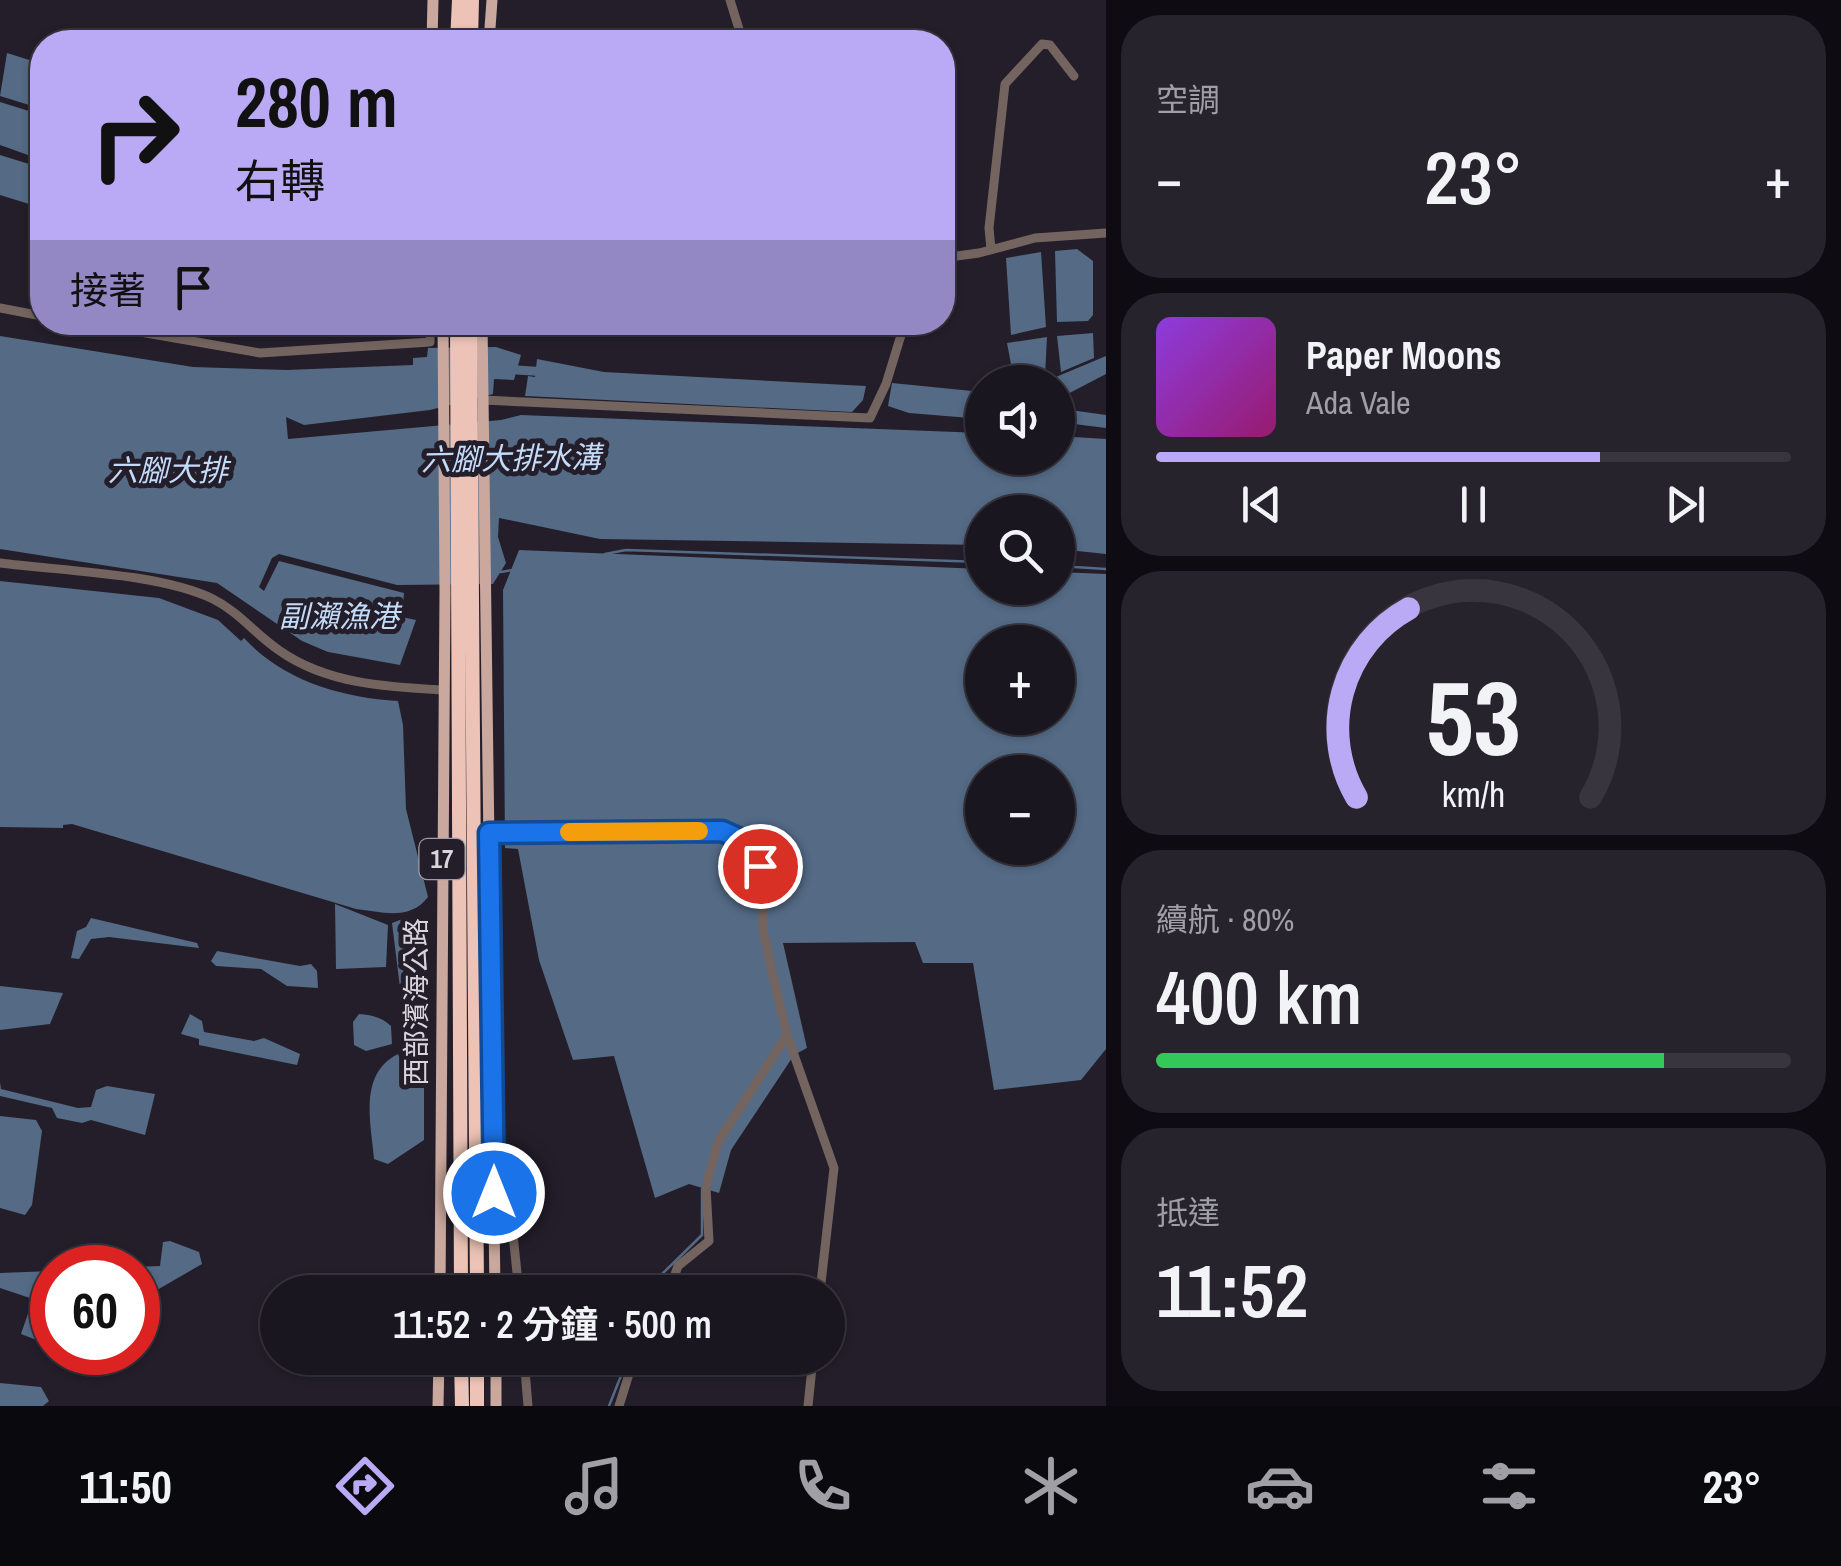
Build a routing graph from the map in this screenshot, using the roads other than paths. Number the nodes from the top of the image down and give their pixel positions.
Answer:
1 (433, 0) edge
2 (459, 0) edge
3 (472, 0) edge
4 (492, 0) edge
5 (730, 0) edge
6 (432, 30) edge
7 (458, 30) edge
8 (471, 30) edge
9 (490, 30) edge
10 (739, 30) edge
11 (1074, 76) dead end
12 (1105, 232) edge
13 (992, 249) junction
14 (955, 256) edge
15 (0, 308) edge
16 (30, 314) edge
17 (164, 335) edge
18 (430, 335) edge
19 (466, 335) edge
20 (466, 335) edge
21 (901, 335) edge
22 (482, 400) junction
23 (0, 564) edge
24 (458, 588) junction
25 (443, 690) junction
26 (489, 833) junction
27 (788, 1035) junction
28 (494, 1126) junction
29 (440, 1275) edge
30 (461, 1275) edge
31 (477, 1275) edge
32 (495, 1275) edge
33 (518, 1275) edge
34 (675, 1275) edge
35 (822, 1275) edge
36 (439, 1375) edge
37 (461, 1375) edge
38 (477, 1375) edge
39 (496, 1375) edge
40 (525, 1375) edge
41 (628, 1375) edge
42 (811, 1375) edge
43 (438, 1406) edge
44 (462, 1406) edge
45 (477, 1406) edge
46 (496, 1406) edge
47 (528, 1406) edge
48 (618, 1406) edge
49 (808, 1406) edge

1 - 6 main road
2 - 7 highway
3 - 8 highway
4 - 9 main road
5 - 10 street
11 - 13 street
12 - 13 street
13 - 14 street
15 - 16 street
17 - 18 street
19 - 22 main road, 17
20 - 24 highway
21 - 22 street
22 - 26 main road, 17
23 - 25 street
24 - 25 main road, 西部濱海公路 / 17
24 - 30 highway
24 - 31 highway
25 - 29 main road, 西部濱海公路 / 17
26 - 27 street
26 - 28 main road, 17
27 - 34 street
27 - 35 street
28 - 32 main road, 17
28 - 33 street
36 - 43 main road
37 - 44 highway
38 - 45 highway
39 - 46 main road
40 - 47 street
41 - 48 street
42 - 49 street

